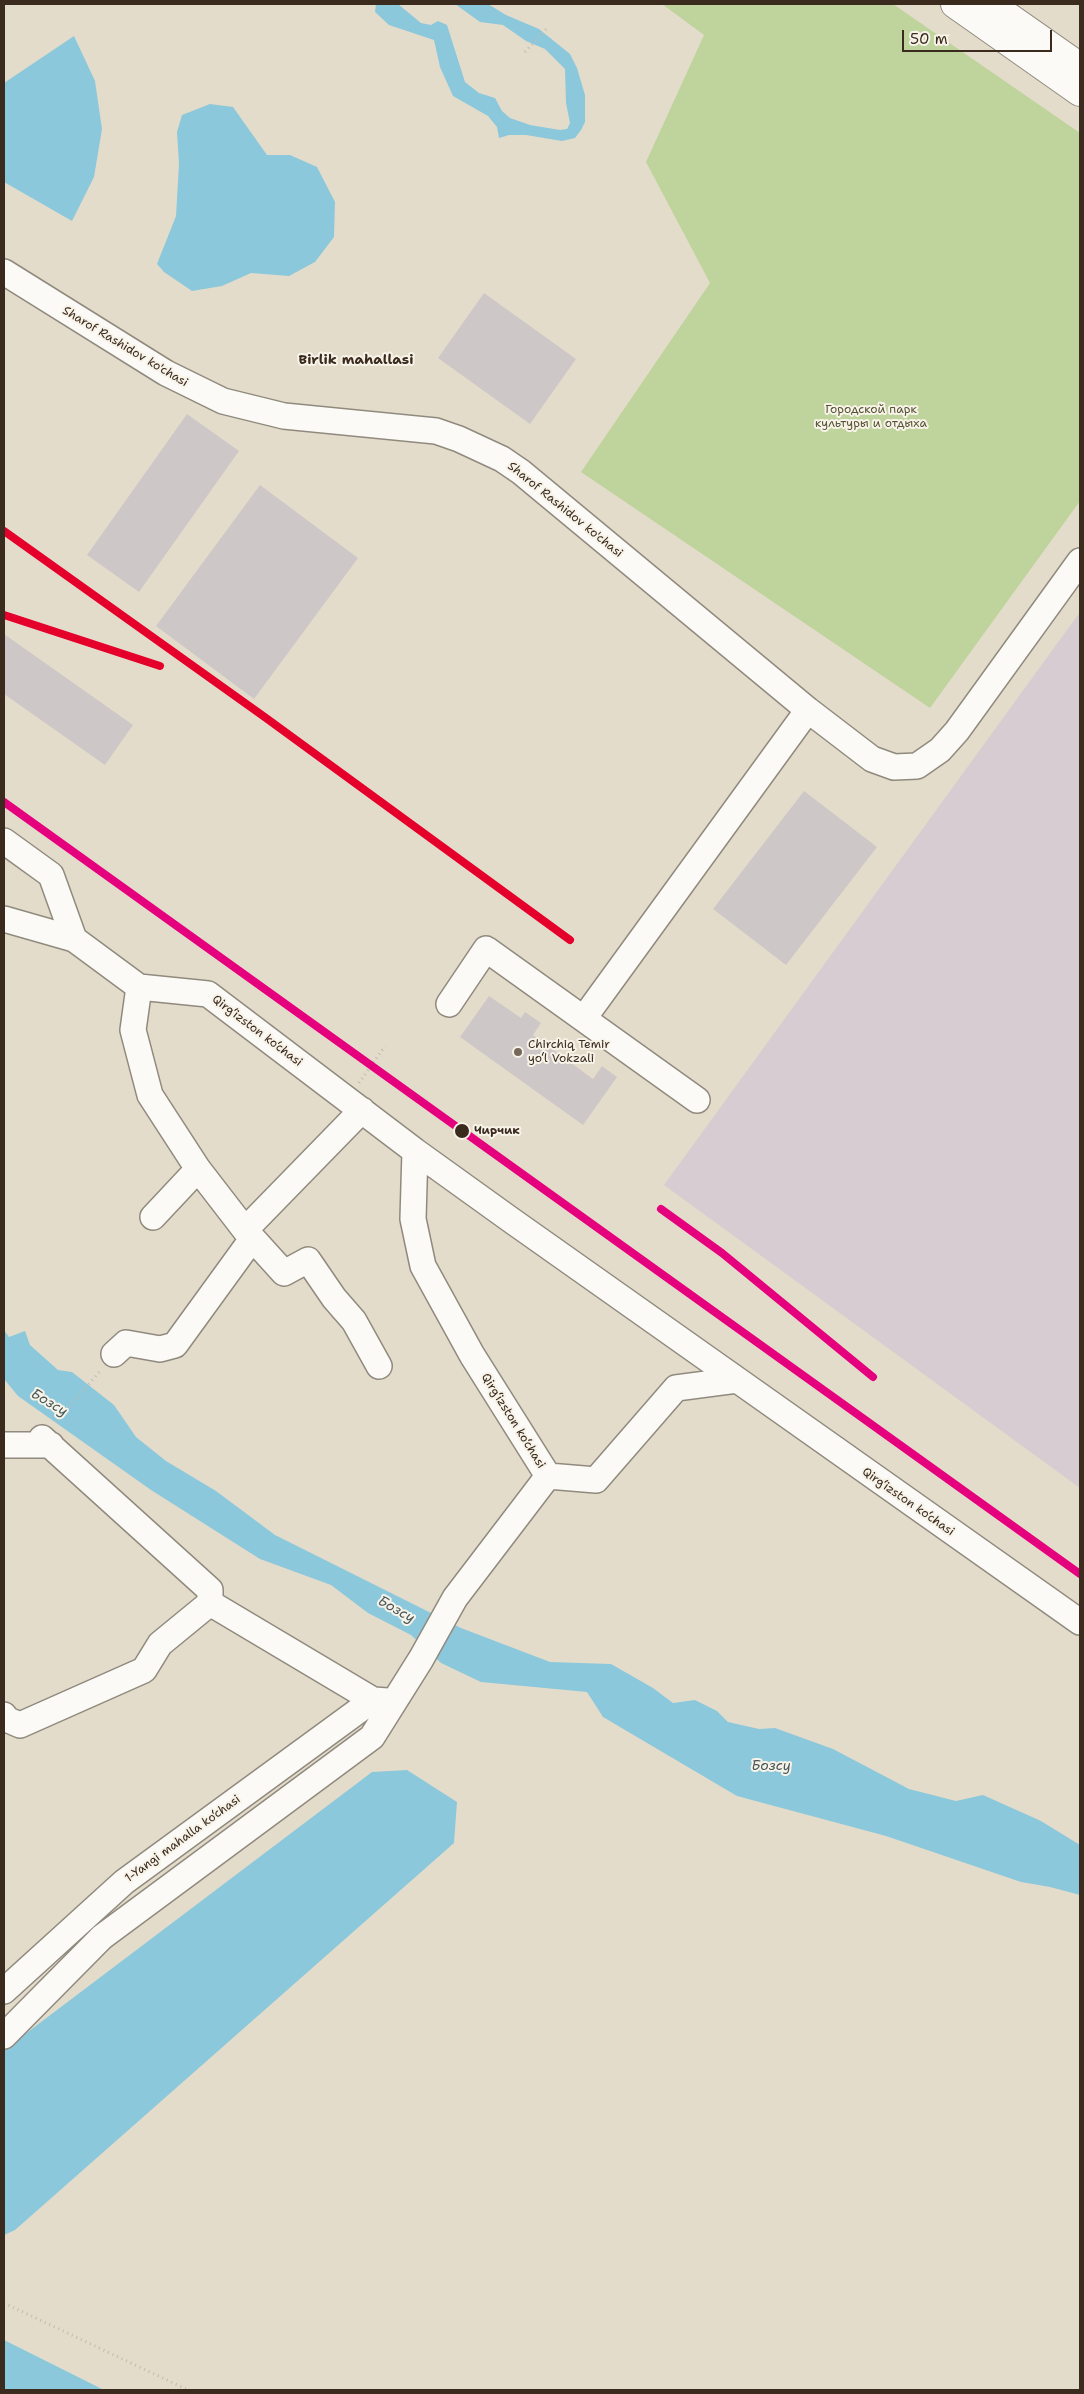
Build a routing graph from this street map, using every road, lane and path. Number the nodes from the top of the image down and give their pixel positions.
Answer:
1 (955, 4) edge
2 (990, 4) edge
3 (548, 27) dead end
4 (525, 52) dead end
5 (1080, 67) edge
6 (1080, 92) edge
7 (4, 272) edge
8 (1080, 561) edge
9 (808, 710) junction
10 (4, 841) edge
11 (4, 920) edge
12 (74, 939) junction
13 (139, 987) junction
14 (449, 1004) dead end
15 (584, 1018) junction
16 (385, 1046) dead end
17 (697, 1100) dead end
18 (355, 1104) junction
19 (416, 1151) junction
20 (198, 1169) junction
21 (153, 1217) dead end
22 (248, 1234) junction
23 (114, 1354) joint
24 (379, 1366) dead end
25 (737, 1380) junction
26 (47, 1441) junction
27 (4, 1445) edge
28 (548, 1476) junction
29 (210, 1603) junction
30 (1080, 1622) edge
31 (384, 1700) junction
32 (4, 1715) edge
33 (4, 1991) edge
34 (4, 2036) edge
35 (4, 2303) edge
36 (188, 2390) edge

1 - 6 main road
2 - 5 main road
3 - 4 path
7 - 9 street, Sharof Rashidov ko'chasi
8 - 9 street, Sharof Rashidov ko'chasi
9 - 15 street
10 - 12 street
11 - 12 street
12 - 13 street
13 - 18 street, Qirg‘izston ko‘chasi
13 - 20 street
14 - 15 street
15 - 17 street
16 - 18 path
18 - 19 street, Qirg‘izston ko‘chasi
18 - 22 street
19 - 25 street, Qirg‘izston ko‘chasi
19 - 28 street, Qirg‘izston ko‘chasi
20 - 21 street
20 - 22 street
22 - 23 street
22 - 24 street
23 - 26 path
25 - 28 street, Qirg‘izston ko‘chasi
25 - 30 street, Qirg‘izston ko‘chasi
26 - 27 street
26 - 29 street
28 - 31 street
29 - 31 street
29 - 32 street
31 - 33 street, 1-Yangi mahalla ko‘chasi
31 - 34 street
35 - 36 path

